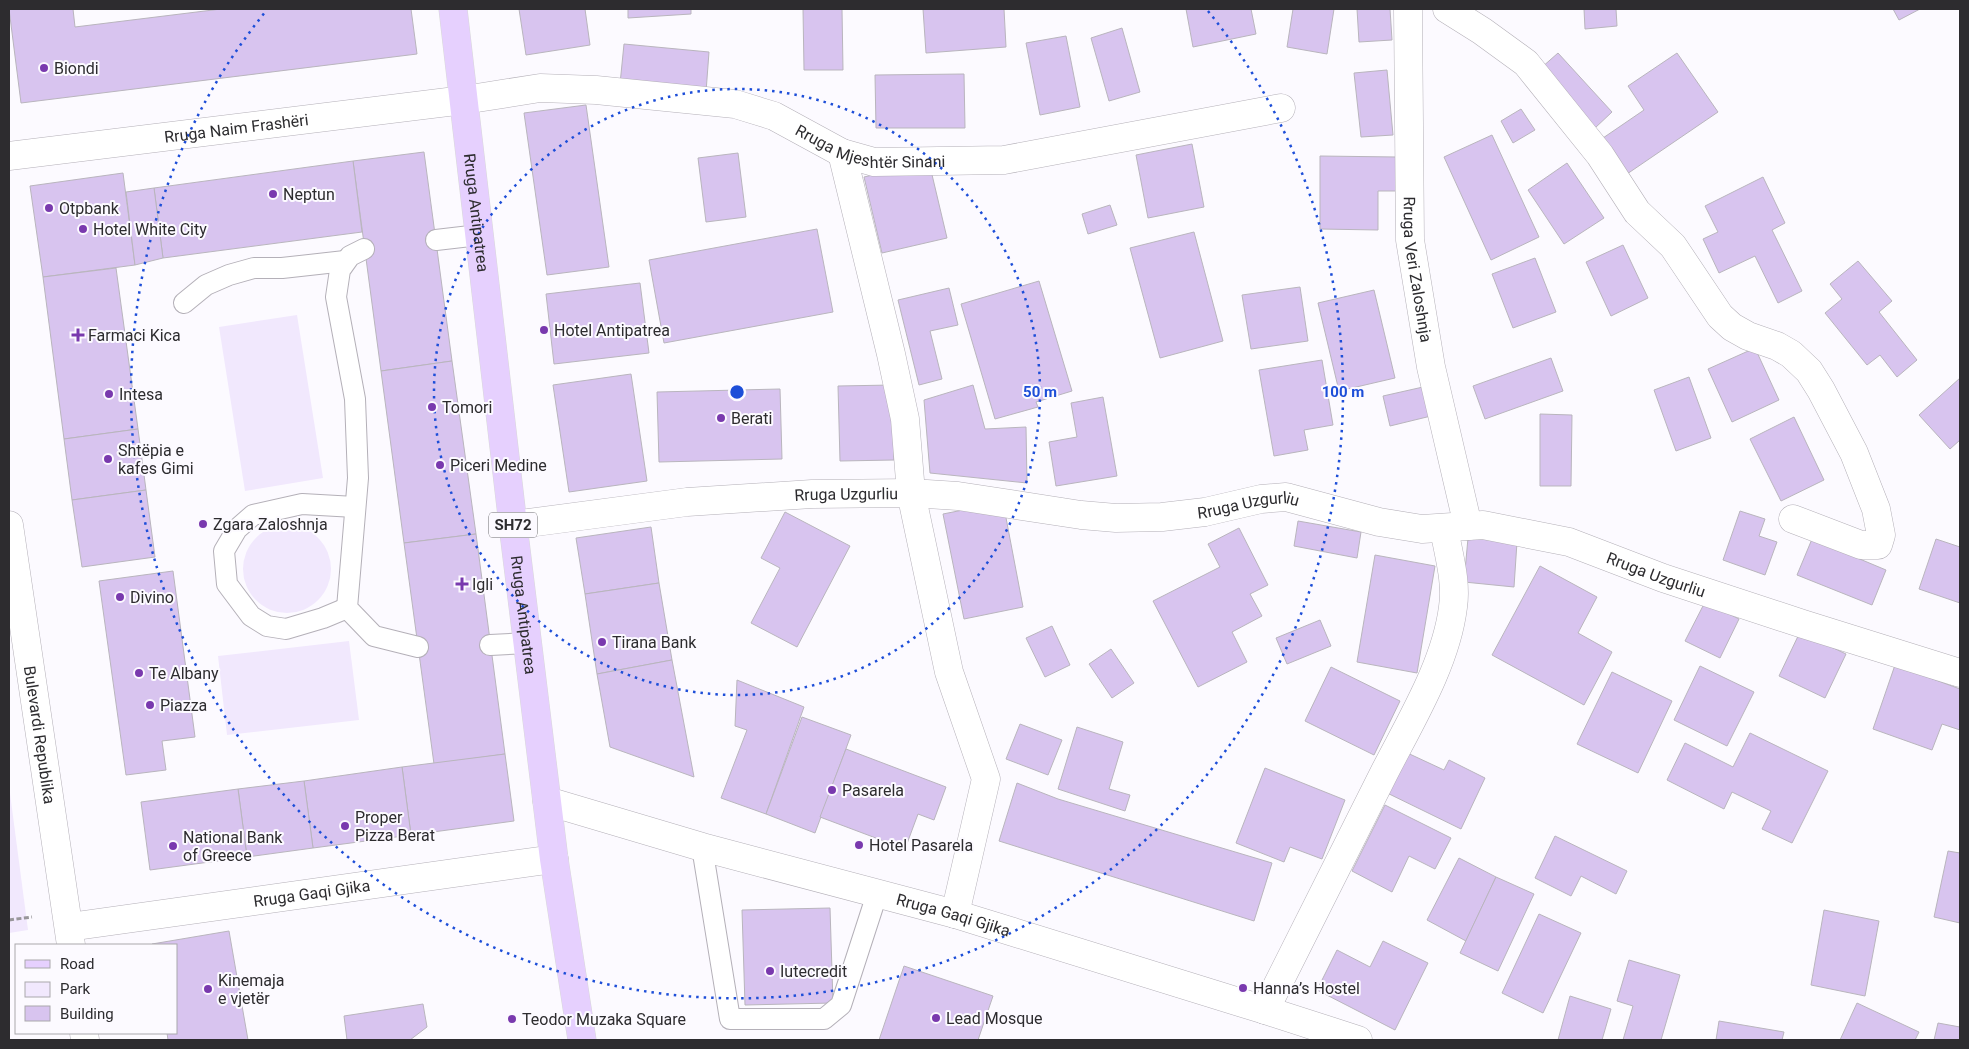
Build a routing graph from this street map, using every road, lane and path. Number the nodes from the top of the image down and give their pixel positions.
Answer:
1 (453, 9) edge
2 (1408, 9) edge
3 (1447, 9) edge
4 (464, 100) junction
5 (1281, 108) dead end
6 (842, 153) junction
7 (9, 156) edge
8 (479, 235) junction
9 (436, 240) dead end
10 (364, 249) dead end
11 (345, 261) junction
12 (184, 303) dead end
13 (911, 493) junction
14 (355, 506) junction
15 (1792, 519) dead end
16 (9, 525) edge
17 (513, 525) junction
18 (1456, 527) junction
19 (347, 608) junction
20 (528, 643) junction
21 (490, 645) dead end
22 (418, 647) dead end
23 (1960, 673) edge
24 (547, 801) junction
25 (702, 847) junction
26 (554, 859) junction
27 (877, 894) junction
28 (954, 914) junction
29 (70, 936) edge
30 (1265, 1010) junction
31 (582, 1040) edge
32 (1358, 1040) edge

1 - 4 main road, Rruga Antipatrea / SH72
2 - 18 street, Rruga Veri Zaloshnja
3 - 15 street
4 - 6 street, Rruga Mjeshtër Sinani
4 - 7 street, Rruga Naim Frashëri
4 - 8 main road, Rruga Antipatrea / SH72
5 - 6 street, Rruga Mjeshtër Sinani
6 - 13 street
8 - 9 lane
8 - 17 main road, Rruga Antipatrea / SH72
10 - 11 lane
11 - 12 lane
11 - 14 lane
13 - 17 street, Rruga Uzgurliu
13 - 18 street, Rruga Uzgurliu
13 - 28 street
14 - 19 lane
14 - 19 lane
16 - 29 street, Bulevardi Republika
17 - 20 main road, Rruga Antipatrea / SH72
18 - 23 street, Rruga Uzgurliu
18 - 30 street, Rruga Veri Zaloshnja
19 - 22 lane
20 - 21 lane
20 - 24 main road, Rruga Antipatrea / SH72
24 - 25 street, Rruga Gaqi Gjika
24 - 26 main road, Rruga Antipatrea / SH72
25 - 27 street, Rruga Gaqi Gjika
25 - 27 lane
26 - 29 street, Rruga Gaqi Gjika
26 - 31 main road, Rruga Antipatrea / SH72
27 - 28 street, Rruga Gaqi Gjika
28 - 30 street, Rruga Gaqi Gjika
30 - 32 street, Rruga Gaqi Gjika

